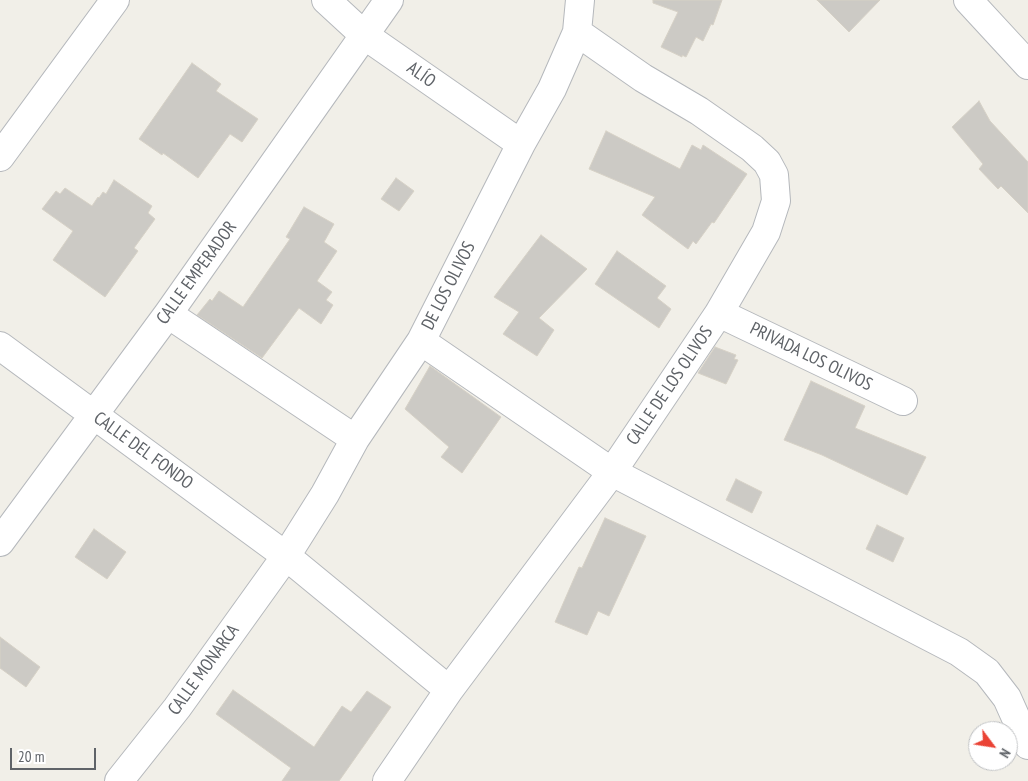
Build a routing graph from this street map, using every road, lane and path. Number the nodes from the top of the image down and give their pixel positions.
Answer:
1 (115, 0) edge
2 (326, 0) edge
3 (390, 0) edge
4 (580, 0) edge
5 (968, 0) edge
6 (577, 32) junction
7 (364, 35) junction
8 (1028, 64) edge
9 (521, 144) junction
10 (0, 156) edge
11 (719, 313) junction
12 (168, 314) junction
13 (421, 341) junction
14 (0, 346) edge
15 (903, 401) dead end
16 (94, 415) junction
17 (355, 440) junction
18 (612, 472) junction
19 (0, 542) edge
20 (286, 556) junction
21 (449, 690) junction
22 (1028, 745) edge
23 (392, 780) edge
24 (119, 781) edge

1 - 10 street
2 - 7 street, ALÍO
3 - 7 street, CALLE EMPERADOR
4 - 6 street, DE LOS OLIVOS
5 - 8 street
6 - 9 street, DE LOS OLIVOS
6 - 11 street, CALLE DE LOS OLIVOS
7 - 9 street, ALÍO
7 - 12 street, CALLE EMPERADOR
9 - 13 street, DE LOS OLIVOS
11 - 15 street, PRIVADA LOS OLIVOS
11 - 18 street, CALLE DE LOS OLIVOS
12 - 16 street, CALLE EMPERADOR
12 - 17 street
13 - 17 street, DE LOS OLIVOS
13 - 18 street
14 - 16 street, CALLE DEL FONDO
16 - 19 street, CALLE EMPERADOR
16 - 20 street, CALLE DEL FONDO
17 - 20 street, DE LOS OLIVOS
18 - 21 street, CALLE DE LOS OLIVOS
18 - 22 street
20 - 21 street, CALLE DEL FONDO
20 - 24 street, CALLE MONARCA
21 - 23 street, CALLE DE LOS OLIVOS

